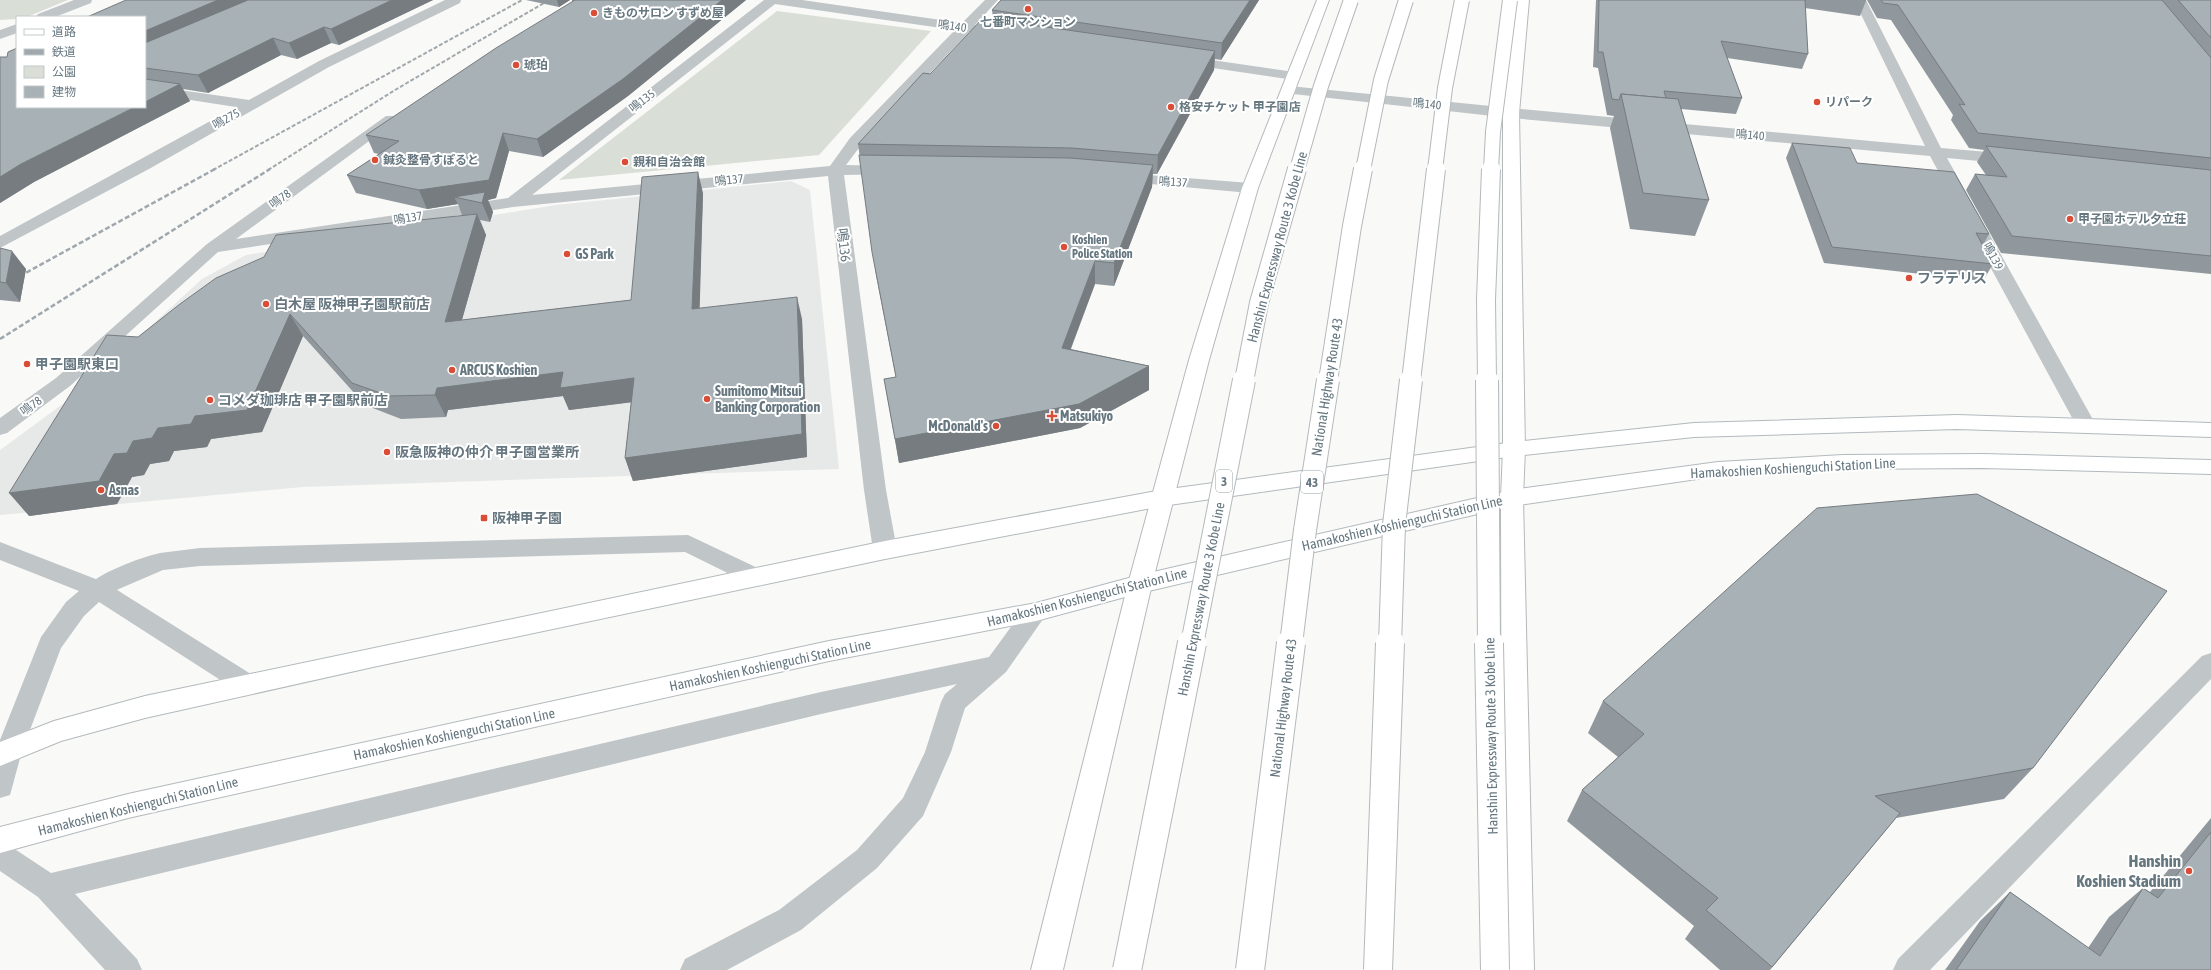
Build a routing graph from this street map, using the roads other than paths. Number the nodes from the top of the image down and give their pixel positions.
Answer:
1 (86, 0) edge
2 (455, 0) edge
3 (772, 0) edge
4 (775, 0) edge
5 (992, 0) edge
6 (1323, 0) edge
7 (1350, 0) edge
8 (1406, 0) edge
9 (1462, 0) edge
10 (1510, 0) edge
11 (1523, 0) edge
12 (1860, 0) edge
13 (46, 16) edge
14 (966, 28) junction
15 (989, 31) edge
16 (1169, 58) edge
17 (1291, 83) junction
18 (146, 89) edge
19 (251, 105) junction
20 (406, 109) edge
21 (1511, 113) junction
22 (1935, 151) junction
23 (2030, 161) edge
24 (835, 170) junction
25 (906, 171) edge
26 (1110, 177) edge
27 (1250, 188) junction
28 (513, 202) junction
29 (0, 243) edge
30 (212, 248) junction
31 (2086, 425) junction
32 (0, 428) edge
33 (2211, 430) edge
34 (1514, 449) junction
35 (2211, 467) edge
36 (1162, 498) junction
37 (1512, 498) junction
38 (885, 550) junction
39 (0, 551) edge
40 (758, 578) junction
41 (1140, 584) junction
42 (98, 589) junction
43 (1036, 612) junction
44 (2211, 663) edge
45 (997, 665) junction
46 (248, 685) junction
47 (5, 752) edge
48 (0, 786) edge
49 (0, 840) edge
50 (0, 855) edge
51 (48, 887) junction
52 (126, 970) edge
53 (696, 970) edge
54 (1047, 970) edge
55 (1127, 970) edge
56 (1250, 970) edge
57 (1378, 970) edge
58 (1495, 970) edge
59 (1518, 970) edge
60 (1909, 970) edge

1 - 13 street
2 - 19 street, 鳴275
3 - 28 street, 鳴135
4 - 14 street, 鳴140
5 - 14 street
6 - 17 main road
7 - 55 main road, Hanshin Expressway Route 3 Kobe Line / 3, bridge
8 - 56 main road, National Highway Route 43 / 43, bridge
9 - 57 main road, bridge
10 - 58 main road, Hanshin Expressway Route 3 Kobe Line, bridge
11 - 21 main road
12 - 22 street, 鳴139
14 - 15 street, 鳴140
14 - 24 street
16 - 17 street, 鳴140
17 - 21 street, 鳴140
17 - 27 main road
18 - 19 street
19 - 29 street, 鳴275
20 - 30 street, 鳴78
21 - 22 street, 鳴140
21 - 34 main road
22 - 23 street, 鳴140
22 - 31 street, 鳴139
24 - 25 street, 鳴137
24 - 28 street, 鳴137
24 - 38 street, 鳴136
26 - 27 street, 鳴137
27 - 36 main road
28 - 30 street, 鳴137
30 - 32 street, 鳴78
31 - 33 main road
31 - 34 main road
34 - 36 main road
34 - 37 main road
35 - 37 main road, Hamakoshien Koshienguchi Station Line
36 - 38 main road
36 - 41 main road
37 - 41 main road, Hamakoshien Koshienguchi Station Line
37 - 59 main road
38 - 40 main road
39 - 42 street
40 - 42 street
40 - 46 main road
41 - 43 main road, Hamakoshien Koshienguchi Station Line
41 - 54 main road
42 - 46 street
42 - 47 street
43 - 45 street
43 - 49 main road, Hamakoshien Koshienguchi Station Line
44 - 60 street
45 - 51 street
45 - 53 street
46 - 47 main road
47 - 48 street
50 - 51 street
51 - 52 street

